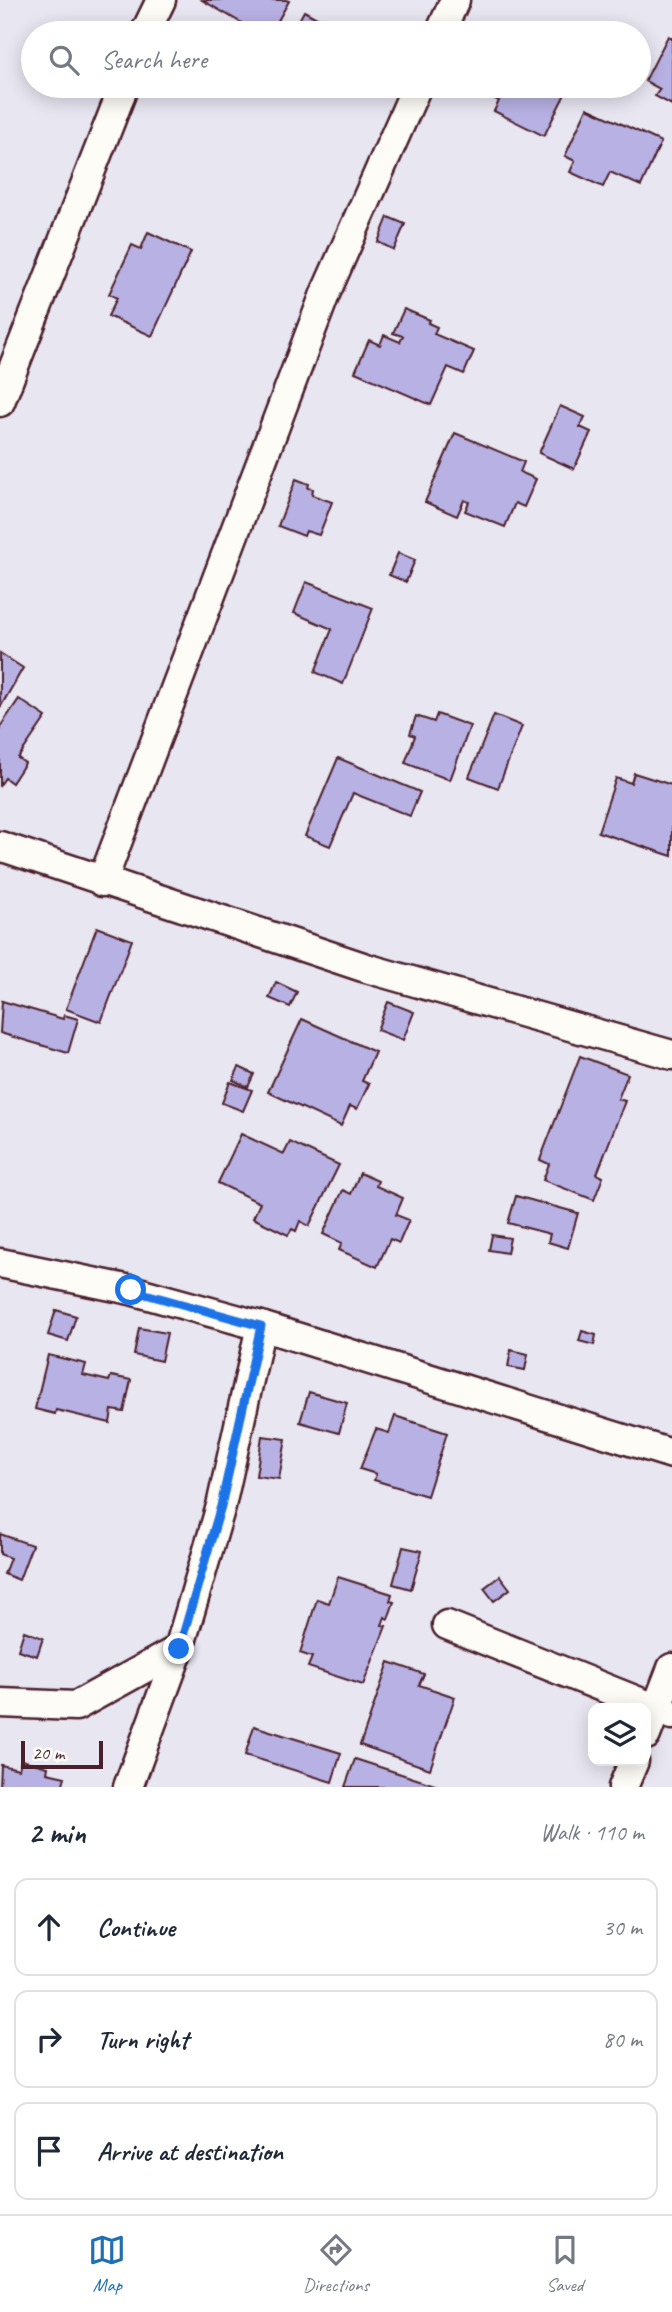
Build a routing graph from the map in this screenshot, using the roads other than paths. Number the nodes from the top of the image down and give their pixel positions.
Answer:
1 (161, 0) edge
2 (455, 0) edge
3 (151, 21) edge
4 (445, 21) edge
5 (119, 98) edge
6 (412, 98) edge
7 (0, 402) edge
8 (0, 846) edge
9 (102, 882) junction
10 (672, 1055) edge
11 (0, 1264) edge
12 (261, 1326) junction
13 (672, 1454) edge
14 (447, 1625) dead end
15 (179, 1649) junction
16 (672, 1668) edge
17 (0, 1703) edge
18 (665, 1711) edge
19 (651, 1729) edge
20 (632, 1766) edge
21 (128, 1787) edge
22 (623, 1787) edge

1 - 3 street
2 - 4 street
5 - 7 street
6 - 9 street
8 - 9 street
9 - 10 street
11 - 12 street
12 - 13 street
12 - 15 street
14 - 18 street
15 - 17 street
15 - 21 street
16 - 18 street
18 - 19 street
20 - 22 street

